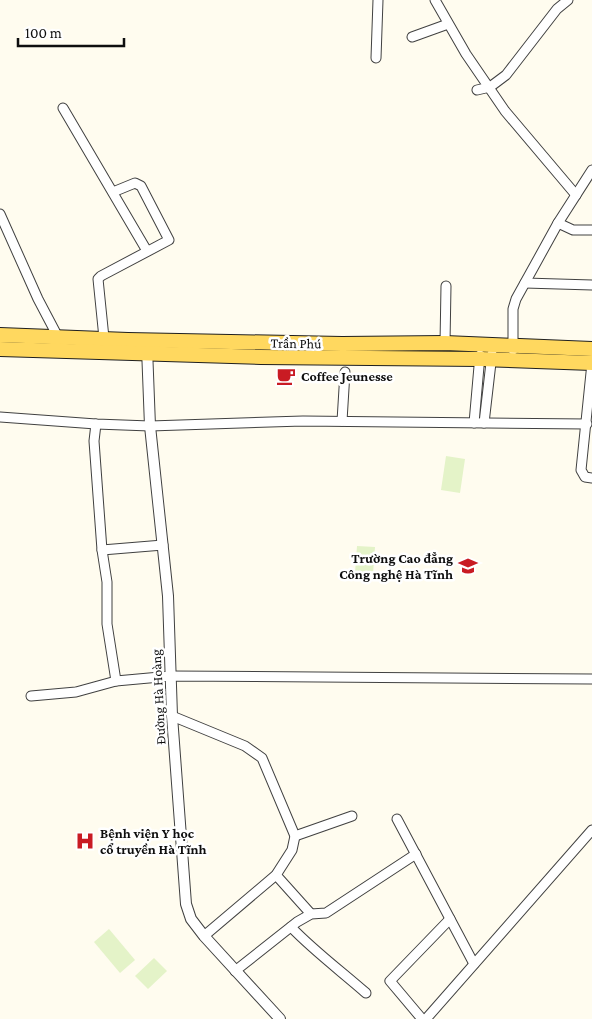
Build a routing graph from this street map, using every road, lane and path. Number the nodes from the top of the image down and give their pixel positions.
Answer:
1 (378, 0) edge
2 (436, 0) edge
3 (568, 0) edge
4 (448, 24) junction
5 (412, 37) dead end
6 (376, 58) dead end
7 (490, 88) junction
8 (477, 90) dead end
9 (64, 108) dead end
10 (591, 173) edge
11 (113, 192) junction
12 (576, 195) junction
13 (0, 214) edge
14 (558, 223) junction
15 (592, 230) edge
16 (147, 251) junction
17 (525, 283) junction
18 (592, 285) edge
19 (446, 286) dead end
20 (0, 335) edge
21 (58, 336) junction
22 (104, 338) junction
23 (445, 343) junction
24 (513, 346) junction
25 (147, 347) junction
26 (0, 349) edge
27 (592, 349) edge
28 (486, 352) junction
29 (513, 360) junction
30 (592, 363) edge
31 (346, 372) dead end
32 (0, 417) edge
33 (342, 421) junction
34 (474, 423) junction
35 (96, 424) junction
36 (484, 424) junction
37 (587, 424) junction
38 (150, 426) junction
39 (592, 478) edge
40 (163, 545) junction
41 (102, 550) junction
42 (171, 676) junction
43 (592, 678) edge
44 (116, 681) junction
45 (32, 696) dead end
46 (172, 716) junction
47 (352, 816) dead end
48 (398, 820) dead end
49 (592, 830) edge
50 (295, 836) junction
51 (416, 854) junction
52 (276, 875) junction
53 (311, 914) junction
54 (450, 919) junction
55 (291, 927) junction
56 (204, 936) junction
57 (474, 964) junction
58 (235, 971) junction
59 (366, 994) dead end
60 (280, 1019) edge
61 (424, 1019) edge

1 - 6 street
2 - 4 street
3 - 7 street
4 - 5 street
4 - 7 street
7 - 8 street
7 - 12 street
9 - 11 street
10 - 12 street
11 - 16 street
11 - 16 street
12 - 14 street
13 - 21 street
14 - 15 street
14 - 17 street
16 - 22 street
17 - 18 street
17 - 24 street
19 - 23 street
20 - 21 main road, Trần Phú
21 - 22 main road, Trần Phú
22 - 25 main road, Trần Phú
23 - 25 main road, Trần Phú
23 - 28 main road, Trần Phú
24 - 27 main road, Trần Phú
24 - 28 main road, Trần Phú
24 - 29 street
25 - 26 main road, Trần Phú
25 - 28 main road, Trần Phú
25 - 38 street, Đường Hà Hoàng
28 - 29 main road, Trần Phú
28 - 34 street
28 - 36 street
29 - 30 main road, Trần Phú
30 - 37 street
31 - 33 street
32 - 35 street
33 - 34 street
33 - 38 street
34 - 36 street
35 - 38 street
35 - 41 street
36 - 37 street
37 - 39 street
38 - 40 street, Đường Hà Hoàng
40 - 41 street
40 - 42 street, Đường Hà Hoàng
41 - 44 street
42 - 43 street
42 - 44 street
42 - 46 street, Đường Hà Hoàng
44 - 45 street
46 - 50 street
46 - 56 street, Đường Hà Hoàng
47 - 50 street
48 - 51 street
49 - 57 street
50 - 52 street
51 - 53 street
51 - 54 street
52 - 53 street
52 - 56 street
53 - 55 street
54 - 57 street
54 - 61 street
55 - 58 street
55 - 59 street
56 - 58 street, Đường Hà Hoàng
57 - 61 street
58 - 60 street, Đường Hà Hoàng

